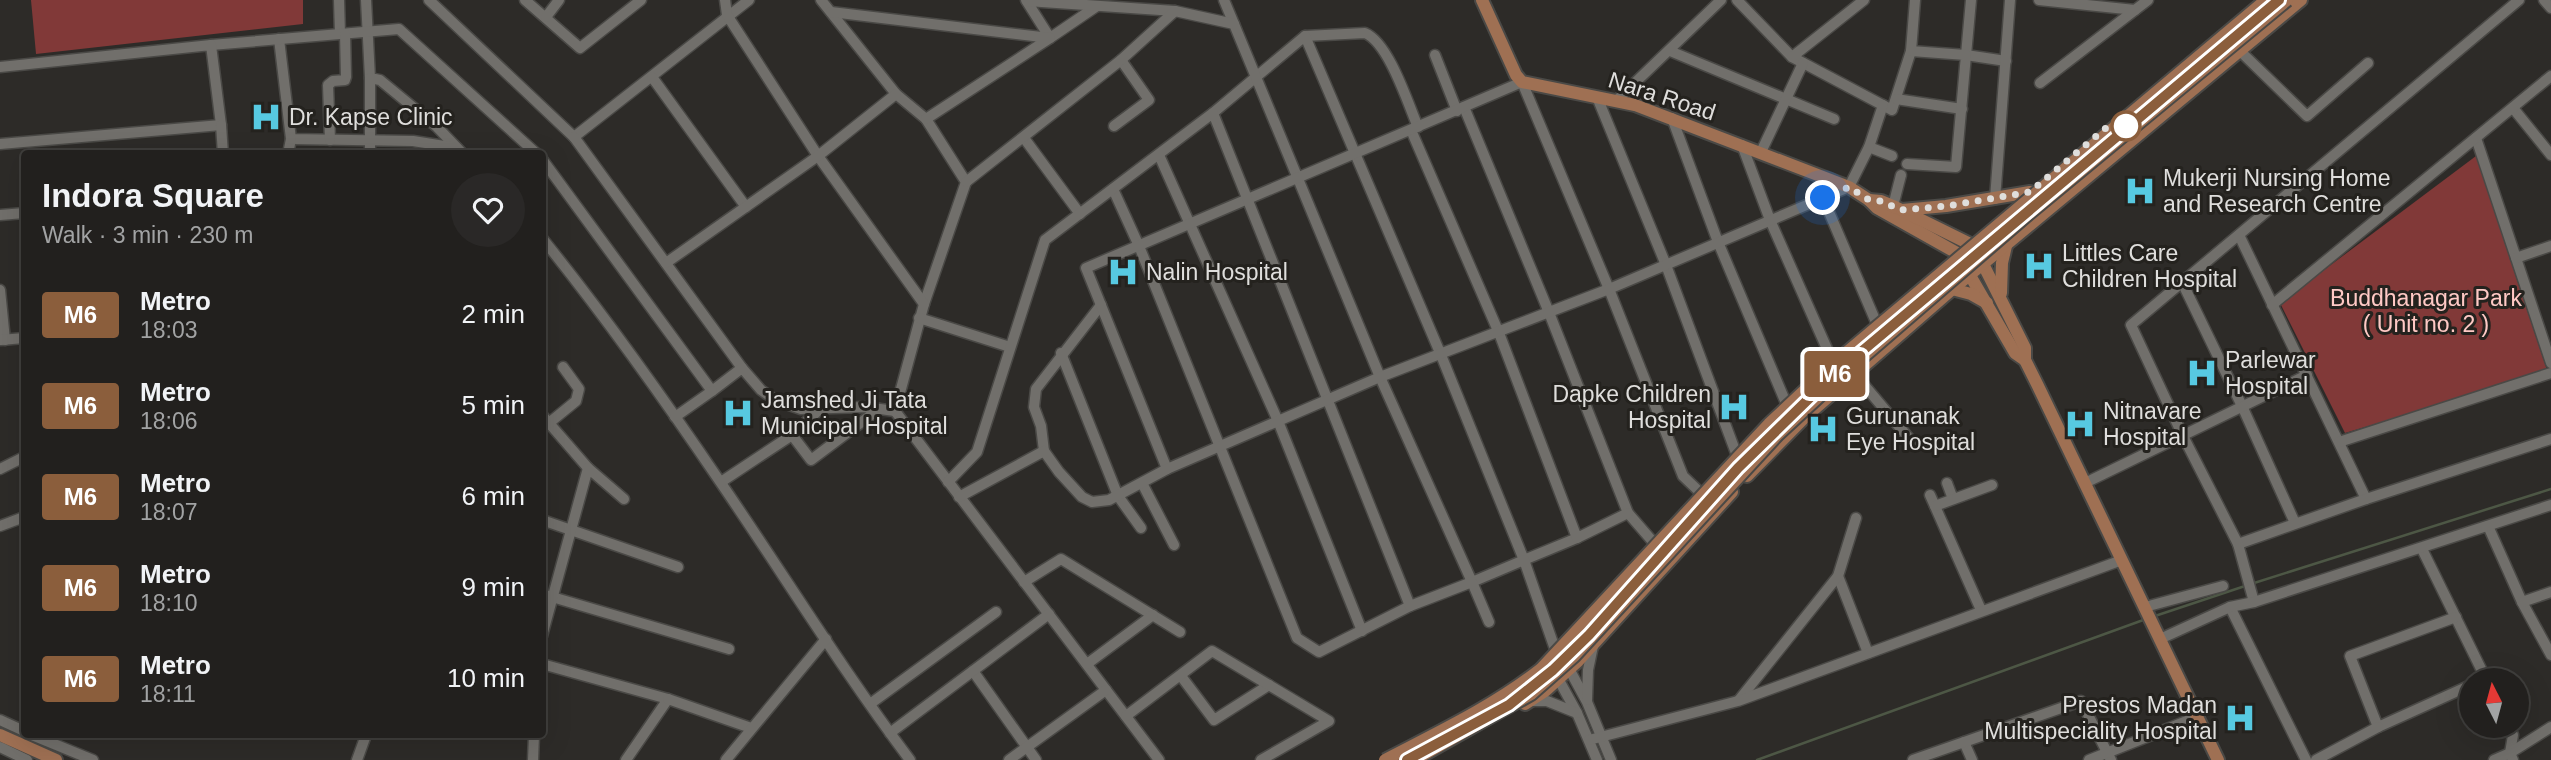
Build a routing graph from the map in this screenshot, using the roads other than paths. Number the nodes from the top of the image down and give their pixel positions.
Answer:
1 (339, 0) edge
2 (366, 0) edge
3 (429, 0) edge
4 (525, 0) edge
5 (559, 0) edge
6 (641, 0) edge
7 (724, 0) edge
8 (749, 0) edge
9 (821, 0) edge
10 (1027, 0) edge
11 (1224, 0) edge
12 (1482, 0) edge
13 (1721, 0) edge
14 (1737, 0) edge
15 (1914, 0) edge
16 (1971, 0) edge
17 (2010, 0) edge
18 (2039, 0) edge
19 (2148, 0) edge
20 (2257, 0) edge
21 (2266, 0) edge
22 (2287, 0) edge
23 (2301, 0) edge
24 (2519, 0) edge
25 (2544, 0) edge
26 (1862, 1) edge
27 (1097, 6) junction
28 (2551, 8) edge
29 (2135, 10) junction
30 (1175, 11) junction
31 (831, 12) junction
32 (727, 15) junction
33 (546, 17) junction
34 (1234, 24) junction
35 (368, 32) junction
36 (343, 34) junction
37 (1305, 36) junction
38 (1050, 38) junction
39 (279, 39) junction
40 (211, 45) junction
41 (1670, 51) junction
42 (1911, 51) junction
43 (2239, 51) junction
44 (1435, 54) dead end
45 (1966, 55) junction
46 (1792, 57) junction
47 (1121, 61) junction
48 (2006, 61) junction
49 (1803, 63) junction
50 (2368, 63) dead end
51 (0, 67) edge
52 (2551, 76) edge
53 (652, 77) junction
54 (370, 78) junction
55 (1256, 79) junction
56 (1522, 82) junction
57 (2040, 83) dead end
58 (896, 94) junction
59 (1597, 97) junction
60 (1786, 99) junction
61 (1896, 99) junction
62 (1617, 100) junction
63 (1883, 105) junction
64 (2513, 107) junction
65 (1962, 108) junction
66 (1460, 109) junction
67 (1213, 113) junction
68 (1672, 118) junction
69 (926, 119) junction
70 (1834, 119) dead end
71 (221, 125) junction
72 (1114, 126) dead end
73 (1414, 129) junction
74 (574, 137) junction
75 (1024, 138) junction
76 (2476, 138) junction
77 (291, 139) junction
78 (331, 139) junction
79 (370, 140) junction
80 (0, 144) edge
81 (1742, 145) junction
82 (1869, 147) junction
83 (223, 150) edge
84 (289, 150) edge
85 (369, 150) edge
86 (455, 150) edge
87 (459, 150) edge
88 (533, 150) edge
89 (1760, 152) junction
90 (1158, 155) junction
91 (1355, 155) junction
92 (2551, 155) edge
93 (818, 156) junction
94 (1892, 156) dead end
95 (546, 164) edge
96 (1907, 164) dead end
97 (1901, 175) dead end
98 (1298, 179) junction
99 (965, 182) junction
100 (1849, 187) junction
101 (1113, 189) junction
102 (2030, 192) junction
103 (1823, 198) junction
104 (1995, 199) junction
105 (1869, 200) junction
106 (1247, 201) junction
107 (746, 207) junction
108 (1897, 208) junction
109 (21, 213) edge
110 (1080, 214) junction
111 (0, 215) edge
112 (1770, 220) junction
113 (1190, 225) junction
114 (2239, 235) junction
115 (1718, 242) junction
116 (546, 243) edge
117 (1968, 243) junction
118 (2006, 245) junction
119 (1139, 246) junction
120 (2551, 246) edge
121 (1958, 253) junction
122 (2516, 258) junction
123 (666, 263) junction
124 (1983, 264) junction
125 (1665, 265) junction
126 (1971, 274) junction
127 (2182, 282) junction
128 (1609, 289) junction
129 (1952, 289) junction
130 (0, 290) edge
131 (1995, 301) junction
132 (924, 304) junction
133 (1101, 305) junction
134 (2272, 305) junction
135 (1548, 310) junction
136 (919, 318) junction
137 (1875, 322) junction
138 (1499, 333) junction
139 (21, 338) edge
140 (3, 340) edge
141 (1010, 347) junction
142 (1062, 353) junction
143 (1441, 355) junction
144 (1832, 360) junction
145 (2551, 363) edge
146 (564, 367) dead end
147 (742, 368) junction
148 (1854, 373) junction
149 (2551, 373) edge
150 (2307, 376) junction
151 (1380, 377) junction
152 (712, 391) junction
153 (1329, 400) junction
154 (1786, 404) junction
155 (2242, 406) junction
156 (821, 408) junction
157 (878, 409) junction
158 (895, 411) junction
159 (675, 417) junction
160 (546, 419) edge
161 (1278, 421) junction
162 (792, 435) junction
163 (2182, 435) junction
164 (2551, 439) edge
165 (2339, 442) junction
166 (1913, 443) dead end
167 (1220, 447) junction
168 (1044, 451) junction
169 (1736, 453) junction
170 (21, 458) edge
171 (588, 468) junction
172 (0, 469) edge
173 (1167, 469) junction
174 (721, 482) junction
175 (948, 482) junction
176 (1142, 483) junction
177 (1947, 483) dead end
178 (2085, 483) junction
179 (1992, 485) dead end
180 (1700, 493) junction
181 (1930, 495) dead end
182 (1118, 496) junction
183 (959, 497) junction
184 (624, 499) dead end
185 (1953, 499) junction
186 (2366, 499) junction
187 (2551, 505) edge
188 (1935, 506) junction
189 (1717, 509) junction
190 (1628, 513) junction
191 (21, 518) edge
192 (1856, 519) dead end
193 (546, 521) edge
194 (2295, 523) junction
195 (0, 526) edge
196 (2488, 526) junction
197 (1141, 528) dead end
198 (572, 530) junction
199 (1577, 538) junction
200 (1654, 543) junction
201 (2238, 544) junction
202 (1174, 545) dead end
203 (2422, 549) junction
204 (2122, 560) junction
205 (1524, 561) junction
206 (678, 567) dead end
207 (1838, 576) junction
208 (1024, 582) junction
209 (1472, 582) junction
210 (2223, 586) dead end
211 (2551, 592) edge
212 (546, 595) edge
213 (553, 597) junction
214 (2253, 599) junction
215 (2522, 602) junction
216 (1410, 606) junction
217 (2230, 607) junction
218 (2145, 608) junction
219 (1981, 610) junction
220 (996, 612) dead end
221 (1049, 614) junction
222 (1153, 615) junction
223 (2456, 617) junction
224 (546, 622) edge
225 (1489, 622) dead end
226 (1362, 631) junction
227 (1180, 632) dead end
228 (2157, 633) junction
229 (826, 639) junction
230 (1593, 645) junction
231 (729, 649) dead end
232 (1555, 649) junction
233 (1868, 653) junction
234 (2551, 654) edge
235 (1544, 660) junction
236 (1087, 664) junction
237 (546, 665) edge
238 (2479, 668) edge
239 (973, 671) junction
240 (1564, 674) junction
241 (1181, 676) junction
242 (1269, 685) junction
243 (1106, 690) junction
244 (2459, 690) edge
245 (668, 699) junction
246 (1531, 701) junction
247 (1738, 701) junction
248 (1587, 702) junction
249 (870, 705) junction
250 (1577, 713) junction
251 (1126, 716) junction
252 (2197, 717) junction
253 (0, 720) edge
254 (2378, 727) junction
255 (2551, 727) edge
256 (751, 728) junction
257 (21, 730) edge
258 (890, 733) junction
259 (0, 735) edge
260 (39, 738) edge
261 (365, 738) edge
262 (534, 738) edge
263 (1602, 738) junction
264 (2513, 738) edge
265 (1588, 740) junction
266 (1964, 742) junction
267 (0, 747) edge
268 (1027, 748) junction
269 (2512, 756) edge
270 (2109, 757) edge
271 (27, 760) edge
272 (56, 760) edge
273 (93, 760) edge
274 (357, 760) edge
275 (533, 760) edge
276 (626, 760) edge
277 (726, 760) edge
278 (910, 760) edge
279 (1009, 760) edge
280 (1035, 760) edge
281 (1159, 760) edge
282 (1261, 760) edge
283 (1376, 760) edge
284 (1385, 760) edge
285 (1414, 760) edge
286 (1423, 760) edge
287 (1597, 760) edge
288 (1611, 760) edge
289 (1913, 760) edge
290 (1972, 760) edge
291 (2089, 760) edge
292 (2218, 760) edge
293 (2306, 760) edge
294 (2316, 760) edge
295 (2494, 760) edge

1 - 36 street
2 - 35 street
3 - 74 street
4 - 33 street
5 - 33 street
6 - 33 street
7 - 32 street
8 - 32 street
9 - 31 street
10 - 27 street
10 - 38 street
11 - 34 street
12 - 56 main road
13 - 41 street
14 - 46 street
15 - 42 street
16 - 45 street
17 - 48 street
18 - 29 street
19 - 29 street
20 - 102 main road
21 - 284 main road, bridge
22 - 285 main road, bridge
23 - 43 main road
24 - 114 street
25 - 28 street
26 - 46 street
27 - 30 street
27 - 38 street
29 - 57 street
30 - 34 street
30 - 47 street
31 - 38 street
31 - 58 street
32 - 53 street
32 - 93 street
34 - 55 street
35 - 36 street
35 - 54 street
35 - 88 street
36 - 39 street
36 - 78 street
37 - 55 street
37 - 73 street
37 - 91 street
38 - 69 street
39 - 40 street
39 - 77 street
40 - 51 street
40 - 71 street
41 - 60 street
41 - 62 street
42 - 45 street
42 - 61 street
43 - 50 street
43 - 118 main road
44 - 66 street
45 - 48 street
45 - 65 street
46 - 49 street
47 - 72 street
47 - 75 street
48 - 104 street
49 - 60 street
49 - 63 street
52 - 64 street
53 - 74 street
53 - 107 street
54 - 79 street
54 - 87 street
55 - 67 street
55 - 98 street
56 - 59 main road, Nara Road
56 - 66 street
56 - 128 street
58 - 69 street
58 - 93 street
59 - 62 main road, Nara Road
59 - 125 street
60 - 70 street
60 - 89 street
61 - 63 street
61 - 65 street
62 - 68 main road, Nara Road
63 - 82 street
64 - 76 street
64 - 92 street
65 - 96 street
66 - 73 street
66 - 135 street
67 - 90 street
67 - 106 street
68 - 81 main road, Nara Road
68 - 115 street
69 - 99 street
71 - 80 street
71 - 83 street
73 - 91 street
73 - 138 street
74 - 123 street
75 - 99 street
75 - 110 street
76 - 122 street
76 - 134 street
77 - 78 street
77 - 84 street
78 - 79 street
79 - 85 street
79 - 86 street
81 - 89 main road, Nara Road
81 - 112 street
82 - 94 street
82 - 100 street
89 - 100 main road, Nara Road
90 - 101 street
90 - 113 street
91 - 98 street
91 - 143 street
93 - 107 street
93 - 132 street
95 - 152 street
97 - 108 street
98 - 106 street
98 - 151 street
99 - 132 street
100 - 103 street
100 - 105 main road, Nara Road
101 - 110 street
101 - 119 street
102 - 104 main road
102 - 117 main road
103 - 112 street
103 - 137 street
104 - 108 main road
105 - 108 main road
105 - 121 main road, Nara Road
106 - 113 street
106 - 153 street
107 - 123 street
108 - 117 main road
109 - 111 street
110 - 141 street
112 - 115 street
112 - 144 street
113 - 119 street
113 - 161 street
114 - 127 street
114 - 134 street
115 - 125 street
115 - 154 street
116 - 159 street
117 - 121 main road
117 - 124 main road
118 - 124 main road
118 - 131 main road
119 - 133 street
119 - 167 street
120 - 122 street
121 - 126 main road
121 - 137 main road
122 - 145 street
123 - 147 street
124 - 126 main road
124 - 131 main road
125 - 128 street
125 - 169 street
126 - 129 main road
126 - 131 main road
127 - 155 street
127 - 163 street
128 - 135 street
128 - 180 street
129 - 131 main road
129 - 148 main road
130 - 140 street
131 - 178 main road
132 - 136 street
133 - 142 street
133 - 173 street
134 - 150 street
135 - 138 street
135 - 190 street
136 - 141 street
136 - 158 street
137 - 144 main road
138 - 143 street
138 - 199 street
139 - 140 street
141 - 175 street
142 - 168 street
142 - 182 street
143 - 151 street
143 - 205 street
144 - 154 main road
146 - 160 street
147 - 152 street
147 - 156 street
148 - 166 street
148 - 189 main road
149 - 165 street
150 - 155 street
150 - 165 street
151 - 153 street
151 - 209 street
152 - 159 street
153 - 161 street
153 - 216 street
154 - 169 main road
155 - 163 street
155 - 194 street
156 - 157 street
156 - 162 street
157 - 158 street
157 - 162 street
158 - 175 street
159 - 174 street
160 - 171 street
161 - 167 street
161 - 226 street
162 - 174 street
163 - 178 street
163 - 201 street
164 - 186 street
165 - 186 street
167 - 173 street
167 - 226 street
168 - 182 street
168 - 183 street
169 - 180 main road
170 - 172 street
171 - 184 street
171 - 198 street
173 - 176 street
174 - 229 street
175 - 183 street
176 - 182 street
176 - 202 street
177 - 185 street
178 - 204 main road
179 - 185 street
180 - 189 street
180 - 200 main road
181 - 188 street
182 - 197 street
183 - 208 street
185 - 188 street
186 - 194 street
187 - 196 street
188 - 219 street
189 - 230 main road
190 - 199 street
190 - 200 street
191 - 195 street
192 - 207 street
193 - 198 street
194 - 201 street
196 - 203 street
196 - 215 street
198 - 206 street
198 - 213 street
199 - 205 street
200 - 232 main road
201 - 214 street
203 - 214 street
203 - 223 street
204 - 218 main road
204 - 219 street
205 - 209 street
205 - 232 street
207 - 233 street
207 - 247 street
208 - 221 street
208 - 222 street
209 - 216 street
209 - 225 street
210 - 218 street
211 - 215 street
212 - 213 street
213 - 224 street
213 - 231 street
214 - 217 street
215 - 234 street
216 - 226 street
217 - 228 street
217 - 293 street
218 - 228 main road
219 - 233 street
220 - 249 street
221 - 236 street
221 - 239 street
222 - 227 street
222 - 236 street
223 - 238 street
223 - 254 street
228 - 252 main road
229 - 249 street
229 - 256 street
230 - 240 main road
230 - 248 street
232 - 235 main road
232 - 240 street
233 - 247 street
235 - 240 street
235 - 283 main road
236 - 243 street
237 - 245 street
239 - 258 street
239 - 268 street
240 - 246 main road
240 - 248 street
240 - 250 street
241 - 242 street
241 - 242 street
241 - 251 street
242 - 282 street
243 - 251 street
243 - 268 street
244 - 254 street
245 - 256 street
245 - 276 street
246 - 250 street
246 - 286 main road
247 - 263 street
248 - 263 street
249 - 258 street
250 - 265 street
251 - 281 street
252 - 270 street
252 - 292 main road
253 - 257 street
254 - 294 street
255 - 269 street
256 - 277 street
258 - 278 street
259 - 272 main road
260 - 273 street
261 - 274 street
262 - 275 street
263 - 265 street
263 - 288 street
264 - 269 street
265 - 287 street
266 - 270 street
266 - 289 street
266 - 290 street
267 - 271 street
268 - 279 street
268 - 280 street
269 - 295 street
270 - 291 street

